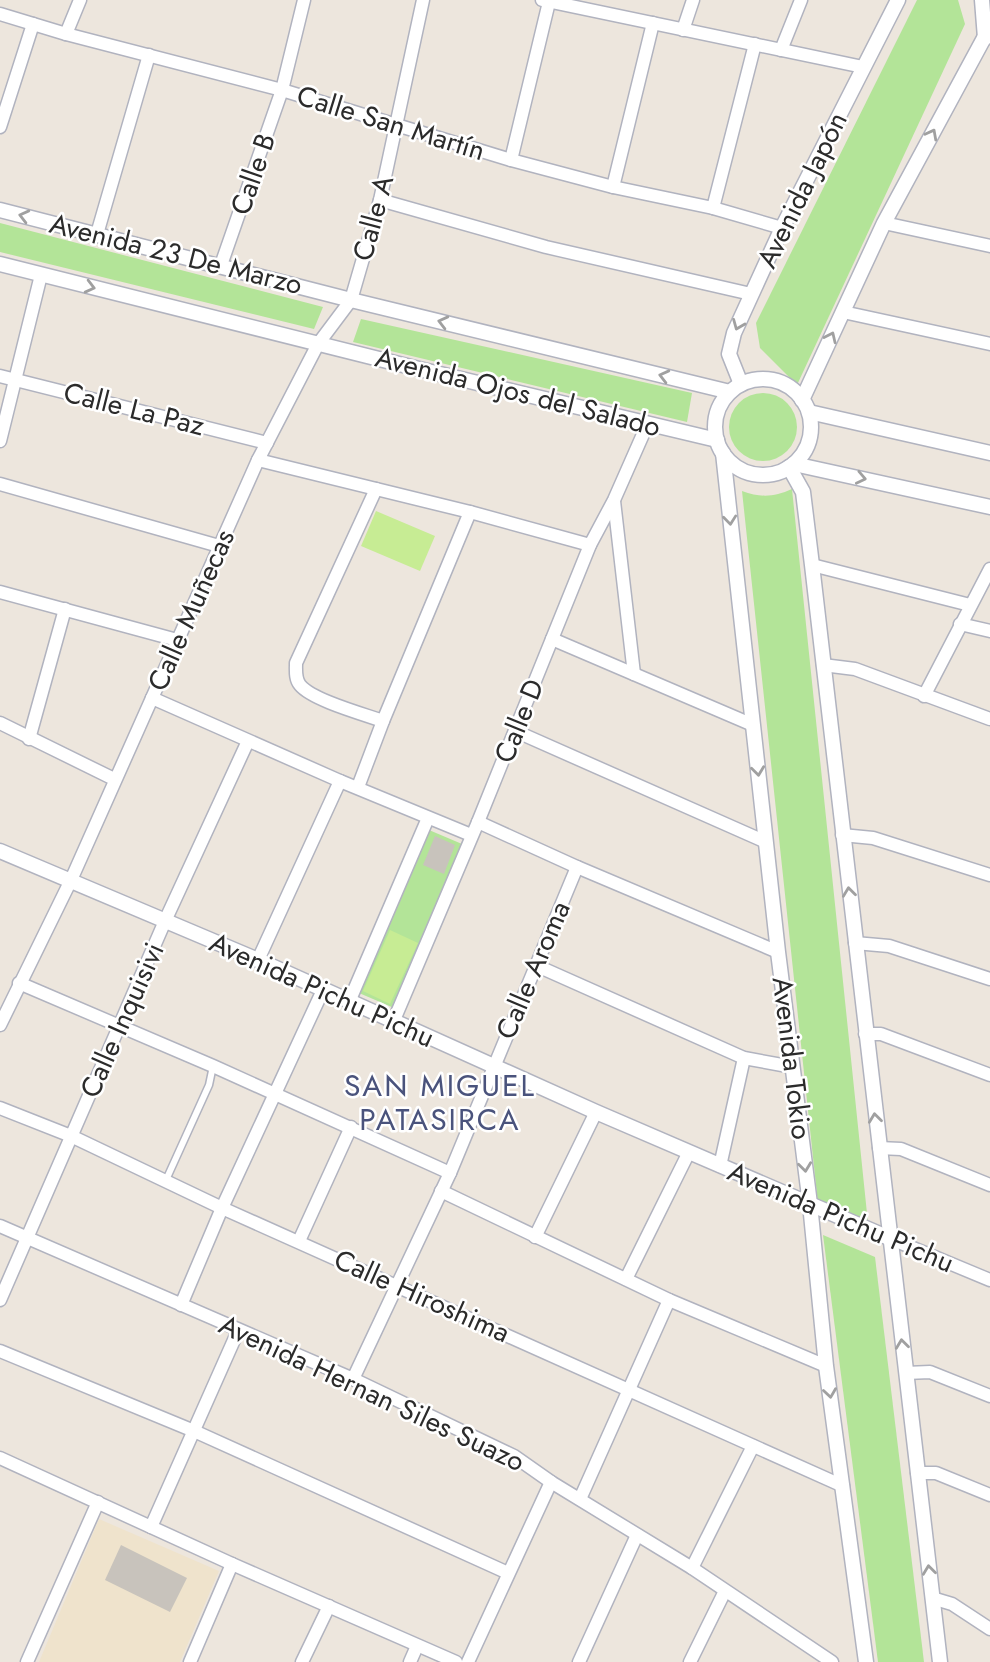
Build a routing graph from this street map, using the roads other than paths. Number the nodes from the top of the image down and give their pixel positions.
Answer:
1 (80, 0) edge
2 (304, 0) edge
3 (423, 0) edge
4 (693, 0) edge
5 (801, 0) edge
6 (898, 0) edge
7 (982, 0) edge
8 (545, 1) edge
9 (586, 4) edge
10 (0, 13) edge
11 (653, 23) junction
12 (33, 24) junction
13 (683, 30) junction
14 (66, 33) junction
15 (986, 42) edge
16 (755, 44) junction
17 (781, 50) junction
18 (149, 55) junction
19 (863, 67) junction
20 (282, 90) junction
21 (395, 125) junction
22 (0, 127) edge
23 (511, 160) junction
24 (613, 187) junction
25 (380, 200) junction
26 (713, 208) junction
27 (0, 210) edge
28 (884, 223) junction
29 (782, 228) junction
30 (97, 234) junction
31 (990, 247) edge
32 (0, 264) edge
33 (221, 265) junction
34 (41, 275) junction
35 (751, 294) junction
36 (351, 300) junction
37 (843, 312) junction
38 (318, 344) junction
39 (990, 345) edge
40 (0, 376) edge
41 (15, 379) junction
42 (736, 388) junction
43 (806, 406) junction
44 (648, 423) junction
45 (0, 441) edge
46 (267, 443) junction
47 (720, 446) junction
48 (990, 453) edge
49 (258, 460) junction
50 (792, 465) junction
51 (0, 484) edge
52 (376, 489) junction
53 (614, 500) junction
54 (990, 507) edge
55 (470, 512) junction
56 (590, 545) junction
57 (219, 546) junction
58 (812, 565) junction
59 (990, 569) edge
60 (0, 592) edge
61 (970, 605) junction
62 (65, 609) junction
63 (960, 624) junction
64 (990, 631) edge
65 (552, 639) junction
66 (177, 640) junction
67 (823, 665) junction
68 (634, 674) junction
69 (924, 696) junction
70 (152, 698) junction
71 (990, 719) edge
72 (383, 721) junction
73 (0, 723) edge
74 (753, 725) junction
75 (515, 731) junction
76 (29, 739) junction
77 (248, 741) junction
78 (114, 779) junction
79 (340, 781) junction
80 (358, 787) junction
81 (428, 818) junction
82 (478, 822) junction
83 (471, 835) junction
84 (842, 835) junction
85 (766, 842) junction
86 (0, 851) edge
87 (577, 867) junction
88 (990, 875) edge
89 (71, 880) junction
90 (166, 921) junction
91 (855, 943) junction
92 (778, 952) junction
93 (258, 960) junction
94 (535, 965) junction
95 (990, 979) edge
96 (19, 983) junction
97 (323, 990) junction
98 (6, 999) edge
99 (349, 1002) junction
100 (394, 1020) junction
101 (0, 1025) edge
102 (119, 1027) junction
103 (865, 1034) junction
104 (744, 1058) junction
105 (214, 1066) junction
106 (494, 1066) junction
107 (793, 1067) junction
108 (990, 1074) edge
109 (275, 1093) junction
110 (0, 1108) edge
111 (596, 1112) junction
112 (351, 1127) junction
113 (72, 1136) junction
114 (879, 1148) junction
115 (689, 1152) junction
116 (720, 1166) junction
117 (450, 1173) junction
118 (166, 1181) junction
119 (990, 1185) edge
120 (441, 1191) junction
121 (810, 1203) junction
122 (222, 1208) junction
123 (0, 1226) edge
124 (28, 1237) junction
125 (535, 1237) junction
126 (889, 1237) junction
127 (299, 1241) junction
128 (626, 1279) junction
129 (990, 1280) edge
130 (396, 1285) junction
131 (0, 1300) edge
132 (669, 1300) junction
133 (181, 1305) junction
134 (238, 1331) junction
135 (0, 1352) edge
136 (826, 1366) junction
137 (906, 1373) junction
138 (352, 1379) junction
139 (629, 1389) junction
140 (990, 1396) edge
141 (194, 1431) junction
142 (753, 1446) junction
143 (0, 1458) edge
144 (917, 1473) junction
145 (551, 1482) junction
146 (843, 1486) junction
147 (990, 1494) edge
148 (580, 1499) junction
149 (99, 1502) junction
150 (151, 1527) junction
151 (637, 1535) junction
152 (232, 1564) junction
153 (692, 1568) junction
154 (508, 1573) junction
155 (725, 1591) junction
156 (932, 1598) junction
157 (329, 1606) junction
158 (990, 1629) edge
159 (417, 1646) junction
160 (810, 1648) junction
161 (27, 1662) edge
162 (190, 1662) edge
163 (302, 1662) edge
164 (410, 1662) edge
165 (456, 1662) edge
166 (468, 1662) edge
167 (579, 1662) edge
168 (691, 1662) edge
169 (803, 1662) edge
170 (832, 1662) edge
171 (866, 1662) edge
172 (940, 1662) edge

1 - 14 street
2 - 20 street, Calle B
3 - 21 street, Calle A
4 - 13 street
5 - 17 street
6 - 19 street, Avenida Japón
7 - 15 street
8 - 9 street
8 - 23 street
9 - 11 street
10 - 12 street, Calle San Martín
11 - 13 street
11 - 24 street
12 - 14 street, Calle San Martín
12 - 22 street
13 - 16 street
14 - 18 street, Calle San Martín
28 -> 15 street
16 - 17 street
16 - 26 street
17 - 19 street
18 - 20 street, Calle San Martín
18 - 30 street
19 - 29 street, Avenida Japón
20 - 21 street, Calle San Martín
20 - 33 street, Calle B
21 - 23 street, Calle San Martín
21 - 25 street, Calle A
23 - 24 street, Calle San Martín
24 - 26 street, Calle San Martín
25 - 35 street
25 - 36 street, Calle A
26 - 29 street, Calle San Martín
30 -> 27 street, Avenida 23 De Marzo
28 - 31 street
28 - 37 street
29 - 35 street, Avenida Japón
30 - 33 street, Avenida 23 De Marzo
32 - 34 street, Avenida 23 De Marzo
33 - 36 street, Avenida 23 De Marzo
34 -> 38 street, Avenida 23 De Marzo
34 - 41 street
35 -> 42 street, Avenida Japón
36 - 38 street, Calle A
42 -> 36 street, Avenida Ojos del Salado
37 - 39 street
43 -> 37 street
38 - 44 street, Avenida Ojos del Salado
38 - 46 street, Calle Muñecas
40 - 41 street, Calle La Paz
41 - 45 street
41 - 46 street, Calle La Paz
42 - 43 street
42 - 47 street
43 - 48 street
43 - 50 street
44 - 47 street, Avenida Ojos del Salado
44 - 53 street, Calle D
46 - 49 street, Calle Muñecas
47 - 50 street
47 -> 74 street, Avenida Tokio
49 - 52 street
49 - 57 street, Calle Muñecas
50 -> 54 street
50 - 58 street
51 - 57 street
52 - 55 street
52 - 72 street
53 - 56 street, Calle D
53 - 68 street
55 - 56 street
55 - 72 street
56 - 65 street, Calle D
57 - 66 street, Calle Muñecas
58 - 61 street
58 - 67 street
59 - 61 street
60 - 62 street
61 - 63 street
62 - 66 street
62 - 76 street
63 - 64 street
63 - 69 street
65 - 68 street
65 - 75 street, Calle D
66 - 70 street, Calle Muñecas
67 - 69 street
67 - 84 street
68 - 74 street
69 - 71 street
70 - 77 street
70 - 78 street, Calle Muñecas
72 - 80 street
73 - 76 street
74 -> 85 street, Avenida Tokio
75 - 82 street, Calle D
75 - 85 street
76 - 78 street
77 - 79 street
77 - 90 street, Calle Inquisivi
78 - 89 street, Calle Muñecas
79 - 80 street
79 - 93 street
80 - 81 street
81 - 83 street
81 - 99 street
82 - 83 street, Calle D
82 - 87 street
83 - 100 street, Calle D
84 - 88 street
91 -> 84 street
85 - 92 street, Avenida Tokio
86 - 89 street, Avenida Pichu Pichu
87 - 92 street
87 - 94 street, Calle Aroma
89 - 90 street, Avenida Pichu Pichu
89 - 96 street
90 - 93 street, Avenida Pichu Pichu
90 - 102 street, Calle Inquisivi
91 - 95 street
91 - 103 street
92 - 107 street, Avenida Tokio
93 - 97 street, Avenida Pichu Pichu
94 - 104 street
94 - 106 street, Calle Aroma
96 - 98 street
96 - 102 street
97 - 99 street, Avenida Pichu Pichu
97 - 109 street
98 - 101 street
99 - 100 street, Avenida Pichu Pichu
100 - 106 street, Avenida Pichu Pichu
102 - 105 street
102 - 113 street, Calle Inquisivi
103 - 108 street
114 -> 103 street
104 - 107 street
104 - 116 street
105 - 109 street
105 - 118 lane
106 - 111 street, Avenida Pichu Pichu
106 - 117 street, Calle Aroma
107 -> 121 street, Avenida Tokio
109 - 112 street
109 - 122 street
110 - 113 street, Calle Hiroshima
111 - 115 street, Avenida Pichu Pichu
111 - 125 street
112 - 117 street
112 - 127 street
113 - 118 street, Calle Hiroshima
113 - 124 street, Calle Inquisivi
114 - 119 street
114 - 126 street
115 - 116 street, Avenida Pichu Pichu
115 - 128 street
116 - 121 street, Avenida Pichu Pichu
117 - 120 street, Calle Aroma
118 - 122 street, Calle Hiroshima
120 - 125 street
120 - 130 street, Calle Aroma
121 - 126 street, Avenida Pichu Pichu
121 - 136 street, Avenida Tokio
122 - 127 street, Calle Hiroshima
122 - 133 street
123 - 124 street, Avenida Hernan Siles Suazo
124 - 131 street, Calle Inquisivi
124 - 133 street, Avenida Hernan Siles Suazo
125 - 128 street
126 - 129 street, Avenida Pichu Pichu
137 -> 126 street
127 - 130 street, Calle Hiroshima
128 - 132 street
130 - 138 street, Calle Aroma
130 - 139 street, Calle Hiroshima
132 - 136 street
132 - 139 street
133 - 134 street, Avenida Hernan Siles Suazo
134 - 138 street, Avenida Hernan Siles Suazo
134 - 141 street
135 - 141 street
136 -> 146 street, Avenida Tokio
137 - 140 street
137 - 144 street
138 - 145 street, Avenida Hernan Siles Suazo
139 - 142 street, Calle Hiroshima
139 - 148 street
141 - 150 street
141 - 154 street
142 - 146 street, Calle Hiroshima
142 - 153 street
143 - 149 street
144 - 147 street
156 -> 144 street
145 - 148 street, Avenida Hernan Siles Suazo
145 - 154 street
146 - 171 street, Avenida Tokio
148 - 151 street, Avenida Hernan Siles Suazo
149 - 150 street
149 - 161 street
150 - 152 street
151 - 153 street, Avenida Hernan Siles Suazo
151 - 167 street
152 - 157 street
152 - 162 street
153 - 155 street, Avenida Hernan Siles Suazo
154 - 166 street
155 - 160 street, Avenida Hernan Siles Suazo
155 - 168 street
156 - 158 street
156 - 172 street
157 - 159 street
157 - 163 street
159 - 164 street
159 - 165 street
160 - 169 street
160 - 170 street, Avenida Hernan Siles Suazo

